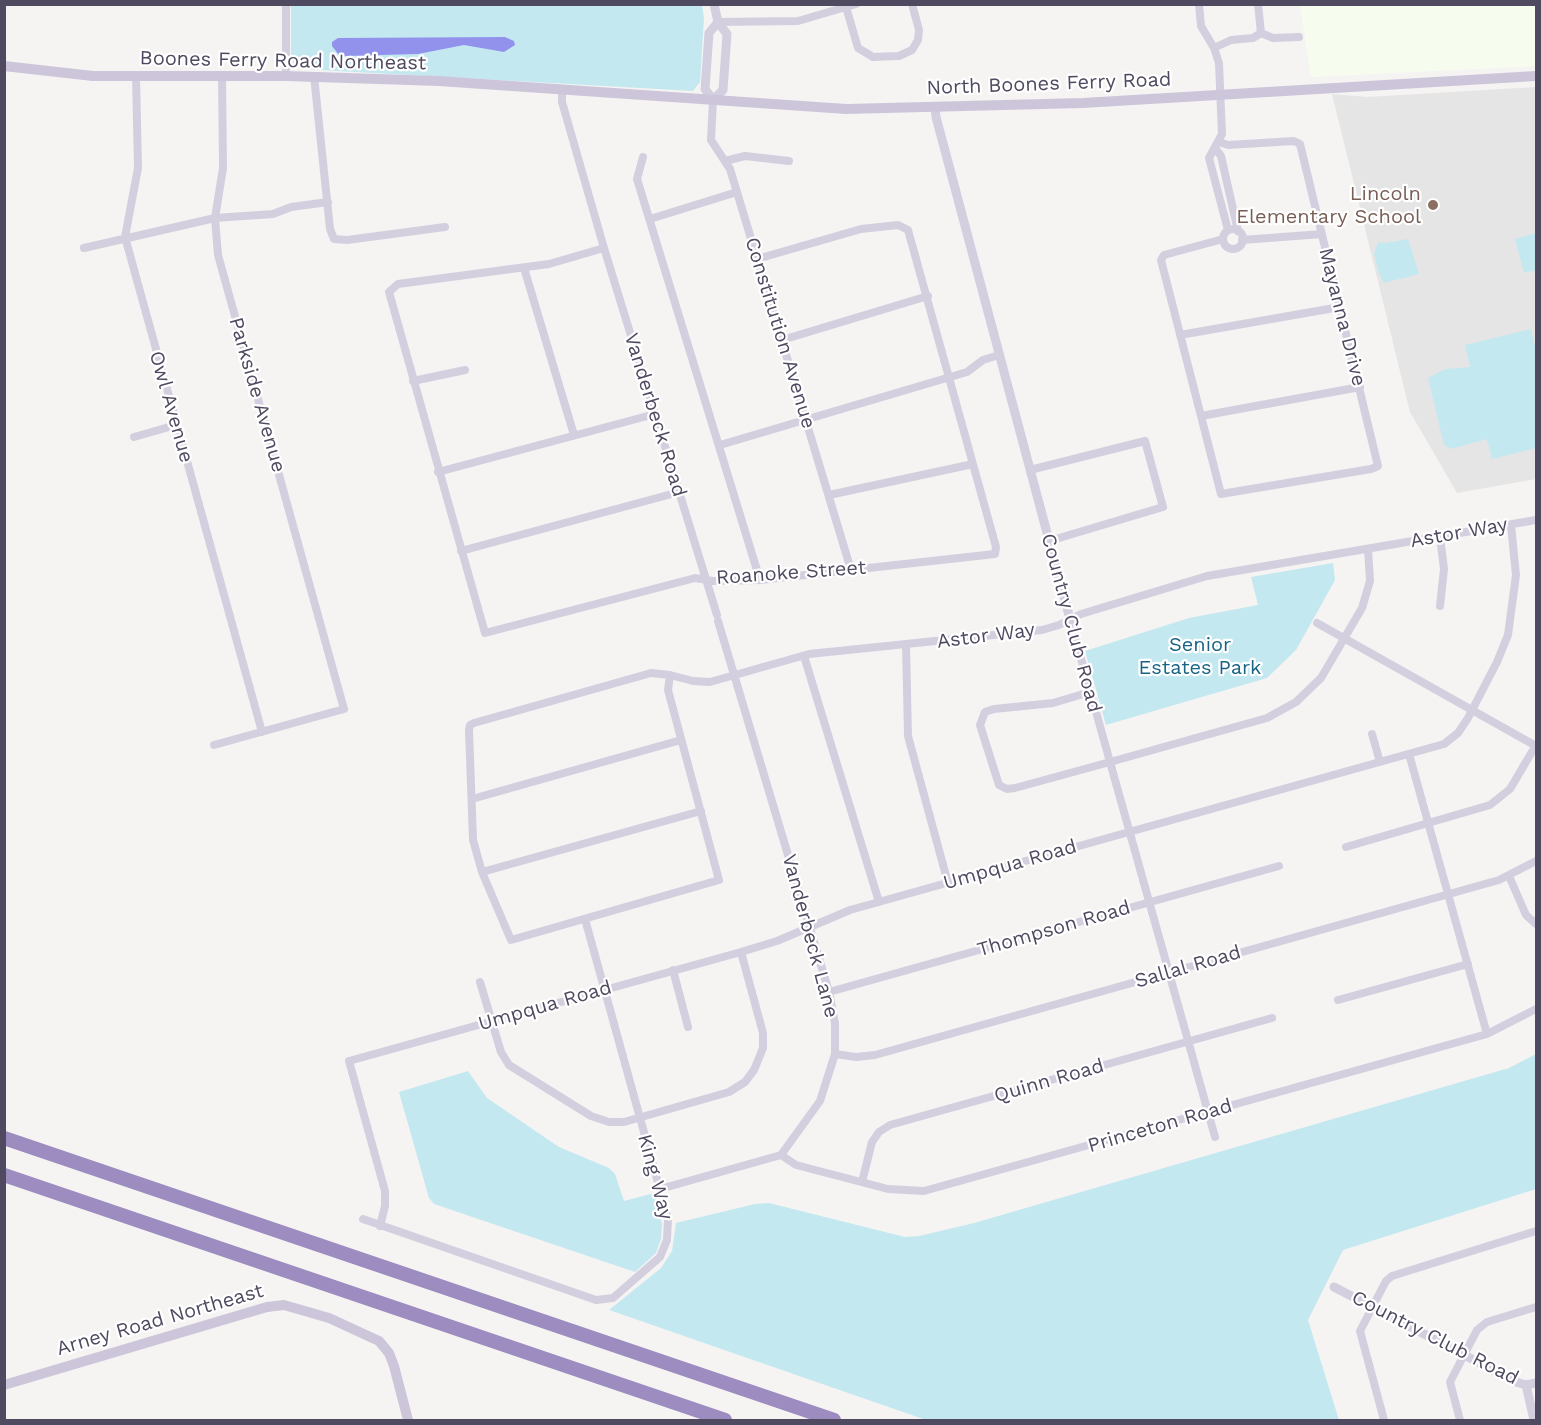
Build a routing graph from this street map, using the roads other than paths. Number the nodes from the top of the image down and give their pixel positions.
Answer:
1 (286, 4) edge
2 (714, 4) edge
3 (856, 4) edge
4 (912, 4) edge
5 (1199, 4) edge
6 (1258, 4) edge
7 (846, 7) junction
8 (718, 22) junction
9 (1260, 33) junction
10 (1299, 37) dead end
11 (1214, 48) junction
12 (4, 66) edge
13 (136, 76) junction
14 (222, 76) junction
15 (286, 76) junction
16 (314, 76) junction
17 (1536, 76) edge
18 (562, 89) junction
19 (1221, 94) junction
20 (713, 100) junction
21 (935, 107) junction
22 (1217, 145) junction
23 (643, 157) dead end
24 (725, 161) junction
25 (789, 161) dead end
26 (737, 192) junction
27 (327, 202) junction
28 (215, 218) junction
29 (650, 219) junction
30 (445, 227) dead end
31 (1228, 230) junction
32 (1238, 231) junction
33 (1322, 234) junction
34 (125, 237) junction
35 (1223, 239) junction
36 (1242, 240) junction
37 (84, 248) dead end
38 (604, 248) junction
39 (758, 259) junction
40 (524, 268) junction
41 (928, 296) junction
42 (1340, 307) junction
43 (1180, 335) junction
44 (782, 340) junction
45 (999, 355) junction
46 (465, 370) dead end
47 (950, 377) junction
48 (413, 381) junction
49 (1360, 387) junction
50 (655, 414) junction
51 (1201, 416) junction
52 (806, 420) junction
53 (176, 425) junction
54 (574, 435) junction
55 (134, 437) dead end
56 (720, 445) junction
57 (973, 464) junction
58 (1030, 470) junction
59 (438, 472) junction
60 (679, 492) junction
61 (829, 495) junction
62 (1536, 520) edge
63 (1511, 525) junction
64 (1440, 537) junction
65 (1049, 542) junction
66 (1368, 549) junction
67 (461, 551) junction
68 (851, 570) junction
69 (706, 579) junction
70 (760, 580) junction
71 (1440, 606) dead end
72 (717, 618) joint
73 (1070, 619) junction
74 (1317, 622) dead end
75 (1346, 639) junction
76 (906, 645) junction
77 (804, 656) junction
78 (670, 675) junction
79 (735, 676) junction
80 (1090, 692) junction
81 (1473, 709) junction
82 (262, 732) junction
83 (1372, 734) dead end
84 (681, 740) junction
85 (214, 745) dead end
86 (1536, 746) edge
87 (1410, 754) junction
88 (1110, 762) junction
89 (1380, 762) junction
90 (472, 799) junction
91 (701, 811) junction
92 (1428, 824) junction
93 (1129, 832) junction
94 (1346, 847) dead end
95 (1536, 861) edge
96 (1279, 866) dead end
97 (482, 872) junction
98 (1509, 876) junction
99 (948, 883) junction
100 (1448, 894) junction
101 (879, 902) junction
102 (1149, 902) junction
103 (585, 920) junction
104 (1536, 924) edge
105 (810, 927) junction
106 (741, 952) junction
107 (1468, 964) junction
108 (673, 970) junction
109 (1168, 972) junction
110 (480, 982) dead end
111 (604, 990) junction
112 (829, 992) junction
113 (1338, 1000) dead end
114 (1536, 1009) edge
115 (1272, 1018) dead end
116 (491, 1022) junction
117 (688, 1027) dead end
118 (1487, 1034) junction
119 (1188, 1042) junction
120 (835, 1054) junction
121 (1208, 1113) junction
122 (640, 1119) junction
123 (1215, 1137) dead end
124 (4, 1138) edge
125 (781, 1155) junction
126 (4, 1175) edge
127 (862, 1182) junction
128 (660, 1189) junction
129 (363, 1219) dead end
130 (380, 1226) junction
131 (1536, 1231) edge
132 (1334, 1287) dead end
133 (1372, 1306) junction
134 (1536, 1307) edge
135 (1464, 1354) junction
136 (1536, 1383) edge
137 (4, 1384) edge
138 (1526, 1385) junction
139 (408, 1420) edge
140 (725, 1420) edge
141 (834, 1420) edge
142 (1384, 1420) edge
143 (1460, 1420) edge
144 (1534, 1420) edge

1 - 15 street
2 - 8 street
3 - 7 street
4 - 7 street
5 - 11 street
6 - 9 street
7 - 8 street
8 - 20 street
8 - 20 street
9 - 10 street
9 - 11 street
11 - 19 street
12 - 13 main road, Boones Ferry Road Northeast
13 - 14 main road, Boones Ferry Road Northeast
13 - 34 street, Owl Avenue
14 - 15 main road, Boones Ferry Road Northeast
14 - 28 street, Parkside Avenue
15 - 16 main road, Boones Ferry Road Northeast
16 - 18 main road, Boones Ferry Road Northeast
16 - 27 street
17 - 19 main road, North Boones Ferry Road
18 - 20 main road, North Boones Ferry Road
18 - 38 street, Vanderbeck Road
19 - 21 main road, North Boones Ferry Road
19 - 22 street
20 - 21 main road, North Boones Ferry Road
20 - 24 street, Constitution Avenue
21 - 45 street, Country Club Road
22 - 31 street
22 - 32 street
22 - 33 street, Mayanna Drive
23 - 29 street
24 - 25 street
24 - 26 street, Constitution Avenue
26 - 29 street
26 - 39 street, Constitution Avenue
27 - 28 street
27 - 30 street
28 - 34 street
28 - 82 street, Parkside Avenue
29 - 56 street
31 - 32 street
31 - 35 street
32 - 36 street
33 - 36 street
33 - 42 street, Mayanna Drive
34 - 37 street
34 - 53 street, Owl Avenue
35 - 36 street
35 - 43 street
38 - 40 street
38 - 50 street, Vanderbeck Road
39 - 41 street
39 - 44 street, Constitution Avenue
40 - 48 street
40 - 54 street
41 - 44 street
41 - 47 street
42 - 43 street
42 - 49 street, Mayanna Drive
43 - 51 street
44 - 52 street, Constitution Avenue
45 - 47 street
45 - 58 street, Country Club Road
46 - 48 street
47 - 52 street
47 - 57 street
48 - 59 street
49 - 51 street
49 - 51 street, Mayanna Drive
50 - 54 street
50 - 60 street, Vanderbeck Road
52 - 56 street
52 - 61 street, Constitution Avenue
53 - 55 street
53 - 82 street, Owl Avenue
54 - 59 street
56 - 70 street
57 - 61 street
57 - 68 street, Roanoke Street
58 - 65 street, Country Club Road
58 - 65 street
59 - 67 street
60 - 67 street
60 - 69 street, Vanderbeck Road
61 - 68 street, Constitution Avenue
62 - 63 street, Astor Way
63 - 64 street, Astor Way
63 - 81 street, Umpqua Road
64 - 66 street, Astor Way
64 - 71 street
65 - 73 street, Country Club Road
66 - 73 street, Astor Way
66 - 75 street
67 - 69 street, Roanoke Street
68 - 70 street, Roanoke Street
69 - 70 street, Roanoke Street
69 - 72 street, Vanderbeck Road
72 - 79 street, Vanderbeck Lane
73 - 76 street, Astor Way
73 - 80 street, Country Club Road
74 - 75 street
75 - 81 street
75 - 88 street
76 - 77 street, Astor Way
76 - 99 street
77 - 79 street, Astor Way
77 - 101 street
78 - 79 street, Astor Way
78 - 84 street
78 - 90 street, Astor Way
79 - 105 street, Vanderbeck Lane
80 - 88 street, Country Club Road
80 - 88 street
81 - 86 street
81 - 87 street, Umpqua Road
82 - 85 street
83 - 89 street
84 - 90 street
84 - 91 street
86 - 92 street
87 - 89 street, Umpqua Road
87 - 92 street
88 - 93 street, Country Club Road
89 - 93 street, Umpqua Road
90 - 97 street
91 - 97 street
91 - 103 street
92 - 94 street
92 - 100 street
93 - 99 street, Umpqua Road
93 - 102 street, Country Club Road
95 - 98 street, Sallal Road
96 - 102 street, Thompson Road
97 - 103 street
98 - 100 street, Sallal Road
98 - 104 street
99 - 101 street, Umpqua Road
100 - 107 street
100 - 109 street, Sallal Road
101 - 105 street, Umpqua Road
102 - 109 street, Country Club Road
102 - 112 street, Thompson Road
103 - 111 street, King Way
105 - 106 street, Umpqua Road
105 - 112 street, Vanderbeck Lane
106 - 108 street, Umpqua Road
106 - 122 street
107 - 113 street
107 - 118 street
108 - 111 street, Umpqua Road
108 - 117 street
109 - 119 street, Country Club Road
109 - 120 street, Sallal Road
110 - 116 street
111 - 116 street, Umpqua Road
111 - 122 street, King Way
112 - 120 street, Vanderbeck Lane
114 - 118 street, Princeton Road
115 - 119 street, Quinn Road
116 - 122 street
116 - 130 street, Umpqua Road
118 - 121 street, Princeton Road
119 - 121 street, Country Club Road
119 - 127 street, Quinn Road
120 - 125 street, Vanderbeck Lane
121 - 123 street, Country Club Road
121 - 127 street, Princeton Road
122 - 128 street, King Way
124 - 141 highway
125 - 127 street, Princeton Road
125 - 128 street
126 - 140 highway
128 - 130 street, King Way
129 - 130 street, King Way
131 - 133 street
132 - 133 street, Country Club Road
133 - 135 street, Country Club Road
133 - 142 street
134 - 135 street
135 - 138 street, Country Club Road
135 - 143 street
136 - 138 street, Country Club Road
137 - 139 main road, Arney Road Northeast
138 - 144 street

